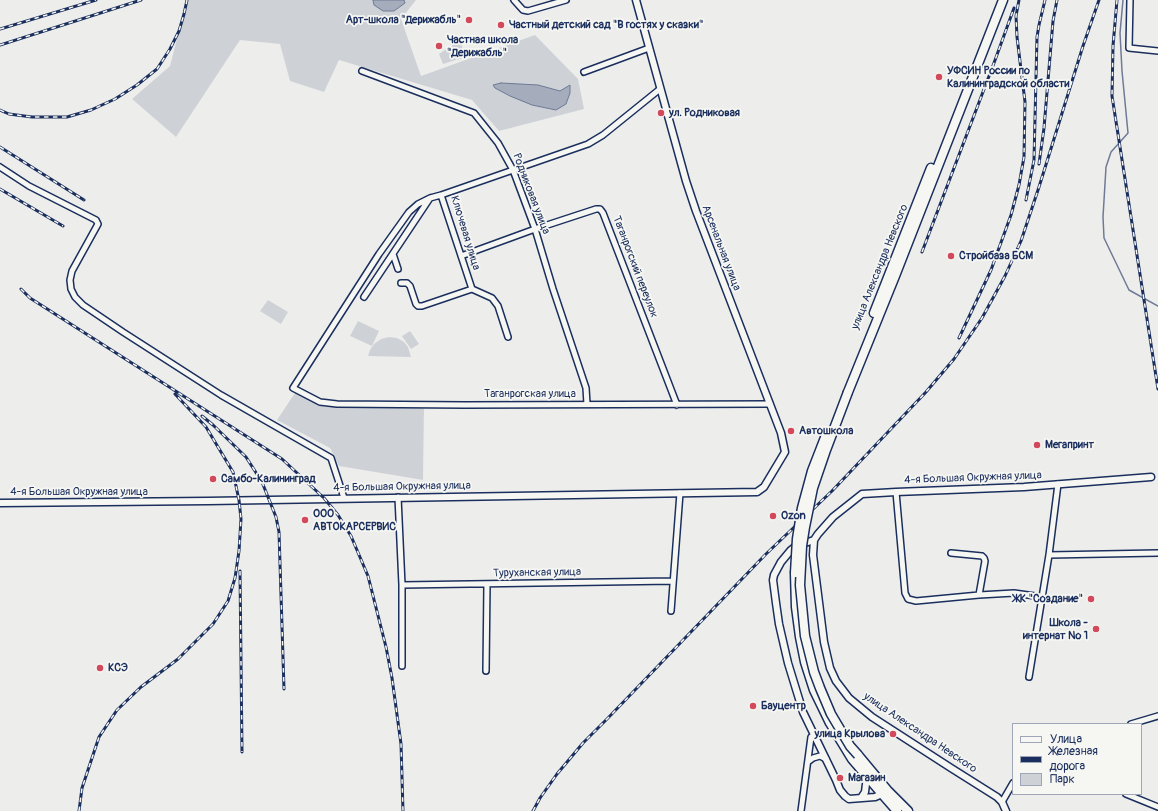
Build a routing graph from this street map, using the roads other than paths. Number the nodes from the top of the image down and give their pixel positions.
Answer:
1 (514, 0) edge
2 (566, 0) edge
3 (636, 0) edge
4 (998, 0) edge
5 (1003, 0) edge
6 (1130, 0) edge
7 (649, 48) junction
8 (1158, 51) edge
9 (362, 71) dead end
10 (584, 72) dead end
11 (660, 89) junction
12 (0, 167) edge
13 (513, 170) junction
14 (441, 195) junction
15 (430, 198) junction
16 (535, 229) junction
17 (393, 254) junction
18 (461, 256) junction
19 (398, 269) dead end
20 (401, 282) dead end
21 (472, 289) junction
22 (364, 297) dead end
23 (508, 337) dead end
24 (845, 392) junction
25 (587, 404) junction
26 (677, 404) junction
27 (770, 404) junction
28 (1151, 477) dead end
29 (1058, 484) junction
30 (757, 492) joint
31 (896, 492) junction
32 (680, 493) junction
33 (398, 497) junction
34 (344, 498) junction
35 (0, 502) edge
36 (814, 544) junction
37 (951, 553) dead end
38 (1158, 553) edge
39 (1049, 555) junction
40 (673, 581) junction
41 (487, 584) junction
42 (402, 585) junction
43 (979, 594) junction
44 (1042, 597) junction
45 (671, 611) dead end
46 (402, 666) dead end
47 (486, 670) dead end
48 (1028, 677) dead end
49 (1158, 716) edge
50 (1134, 723) edge
51 (814, 735) junction
52 (855, 757) junction
53 (827, 760) junction
54 (809, 761) junction
55 (867, 776) junction
56 (1012, 785) edge
57 (882, 794) junction
58 (1128, 795) edge
59 (861, 798) junction
60 (1002, 802) junction
61 (1158, 807) edge
62 (801, 811) edge
63 (897, 811) edge
64 (908, 811) edge
65 (1006, 811) edge

1 - 2 street
3 - 7 street, Арсенальная улица
4 - 24 main road, улица Александра Невского
5 - 24 main road
6 - 8 street
7 - 10 street
7 - 11 street, Арсенальная улица
9 - 13 street, Родниковая улица
11 - 13 street, Ключевая улица
11 - 27 street, Арсенальная улица
12 - 34 street
13 - 14 street, Ключевая улица
13 - 16 street, Родниковая улица
14 - 15 street
14 - 18 street, Ключевая улица
15 - 17 street
15 - 25 street, Таганрогская улица
16 - 18 street, Таганрогский переулок
16 - 25 street, Родниковая улица
16 - 26 street, Таганрогский переулок
17 - 19 street
17 - 22 street
18 - 21 street, Ключевая улица
20 - 21 street
21 - 23 street
24 - 52 main road, улица Александра Невского, bridge
25 - 26 street, Таганрогская улица
26 - 27 street, Таганрогская улица
27 - 30 street, Арсенальная улица
28 - 29 street, 4-я Большая Окружная улица
29 - 31 street, 4-я Большая Окружная улица
29 - 39 street
30 - 32 street, 4-я Большая Окружная улица
31 - 36 street, 4-я Большая Окружная улица
31 - 43 street
32 - 33 street, 4-я Большая Окружная улица
32 - 40 street
33 - 34 street, 4-я Большая Окружная улица
33 - 42 street
34 - 35 street, 4-я Большая Окружная улица
36 - 51 street
36 - 60 street, улица Александра Невского
37 - 43 street
38 - 39 street
39 - 44 street
40 - 41 street, Туруханская улица
40 - 45 street
41 - 42 street, Туруханская улица
41 - 47 street
42 - 46 street
43 - 44 street
44 - 48 street
49 - 50 street
51 - 53 street
51 - 54 street
52 - 55 main road
52 - 64 main road
53 - 54 street
53 - 59 street
54 - 62 street
55 - 57 main road
55 - 59 street
56 - 60 street
57 - 59 street
57 - 63 main road
58 - 61 street
60 - 65 street, улица Александра Невского

